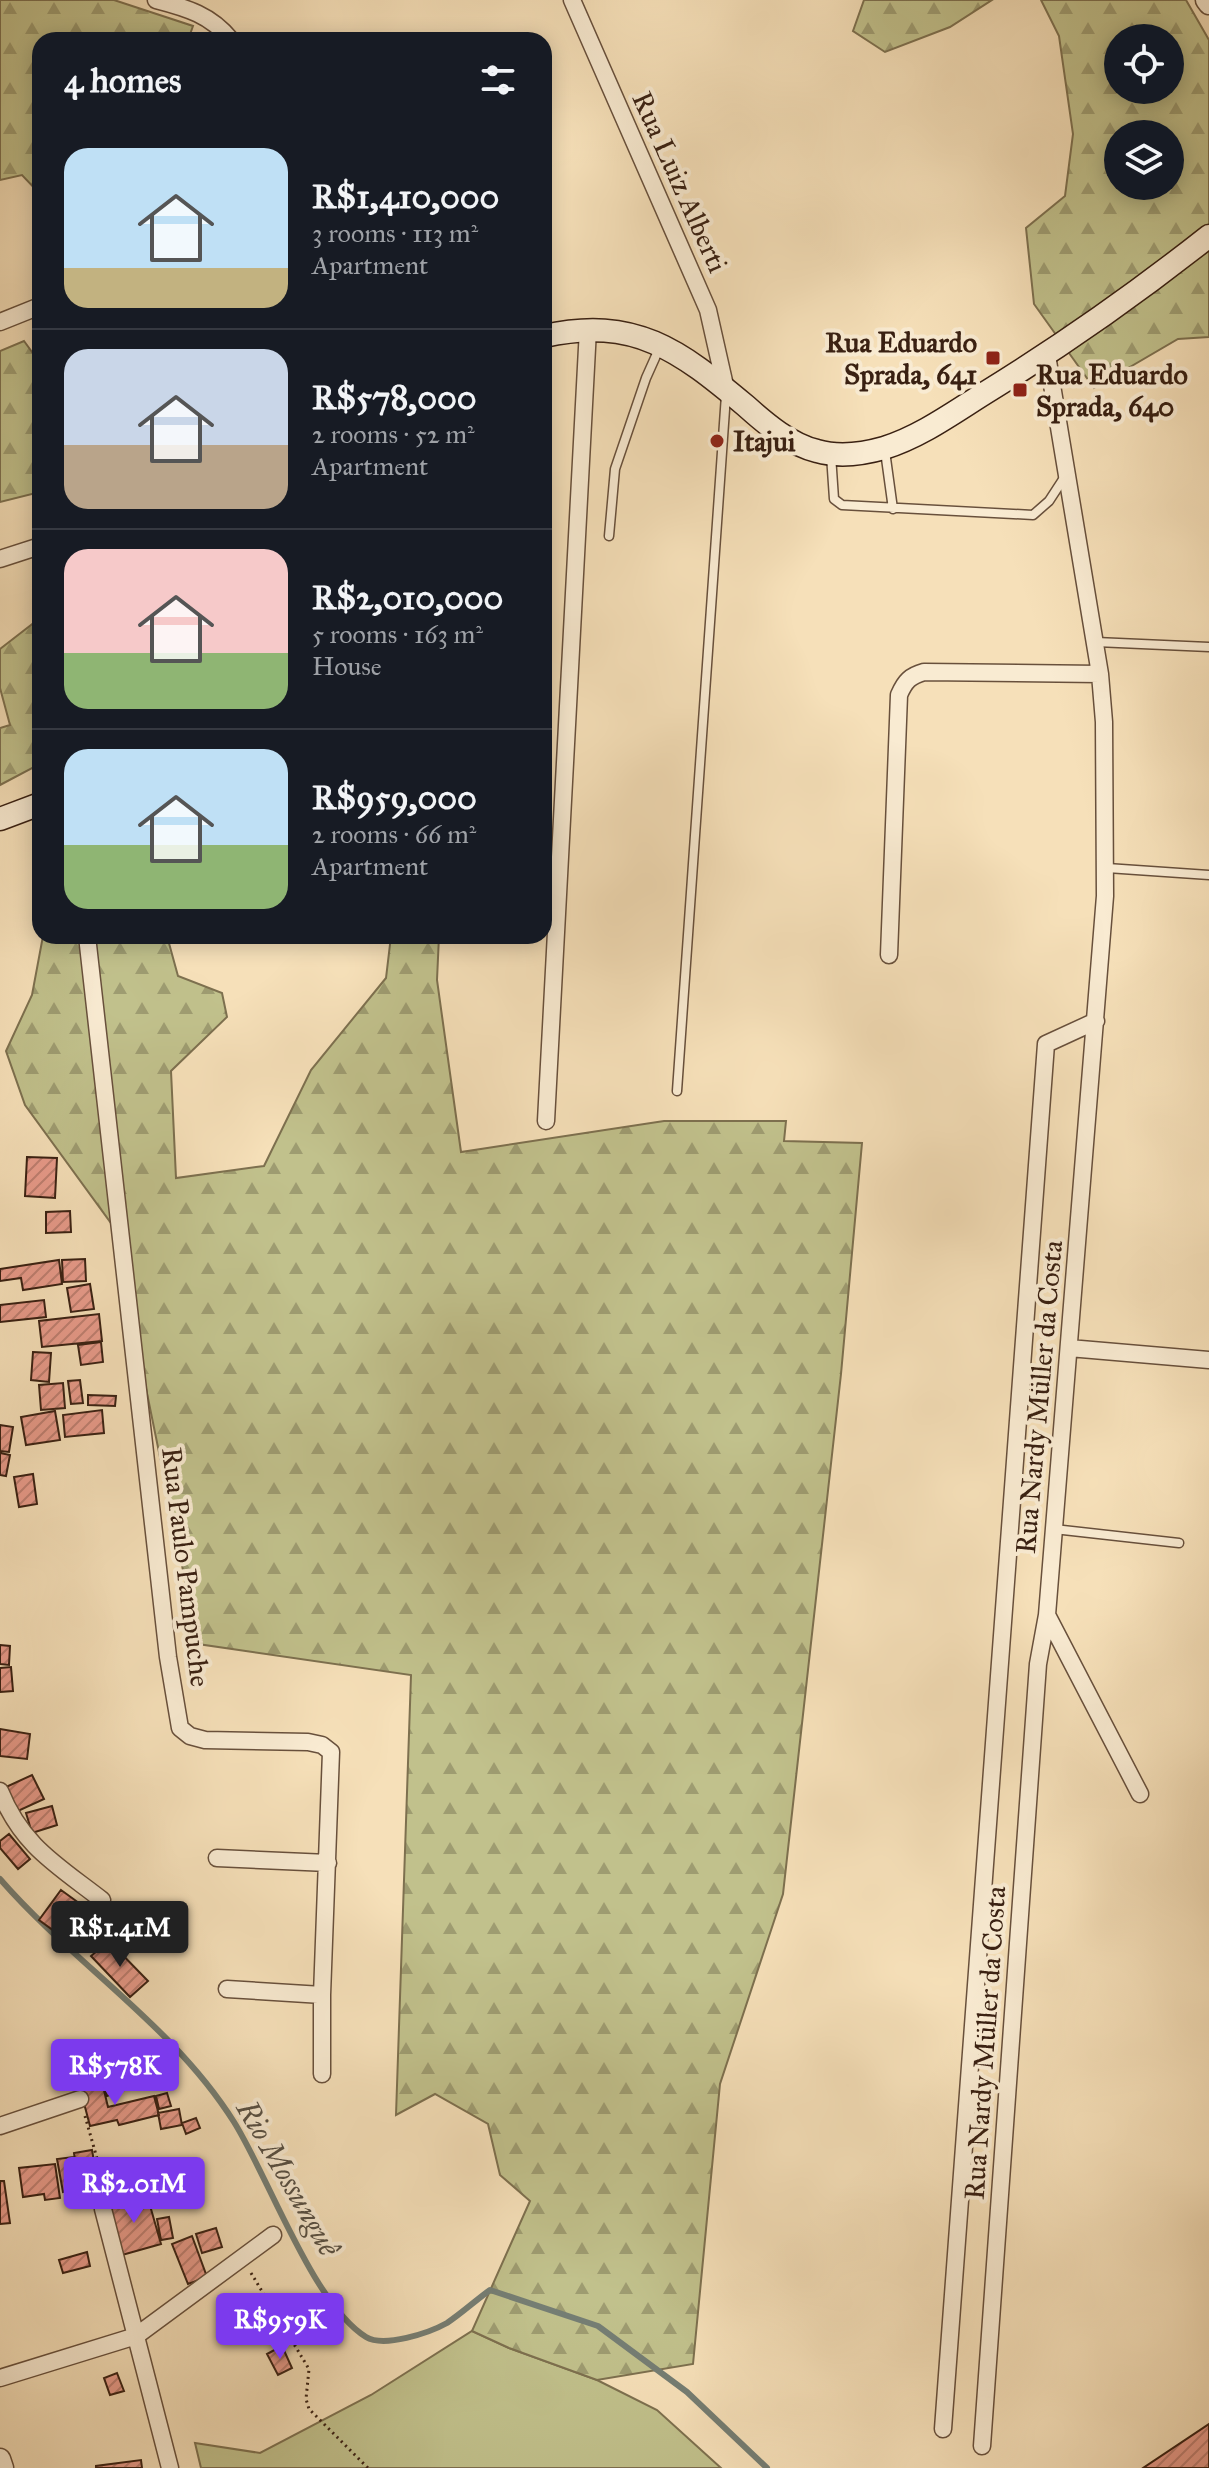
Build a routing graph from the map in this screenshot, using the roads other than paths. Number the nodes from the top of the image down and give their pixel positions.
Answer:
1 (156, 0) edge
2 (572, 0) edge
3 (225, 32) edge
4 (1209, 236) edge
5 (32, 309) edge
6 (0, 322) edge
7 (588, 329) junction
8 (552, 335) edge
9 (662, 344) junction
10 (1047, 355) junction
11 (726, 390) junction
12 (884, 448) junction
13 (831, 454) junction
14 (1067, 474) junction
15 (893, 509) junction
16 (609, 536) dead end
17 (32, 549) edge
18 (0, 559) edge
19 (1096, 642) junction
20 (1209, 647) edge
21 (1100, 674) junction
22 (32, 807) edge
23 (0, 819) edge
24 (1107, 868) junction
25 (1209, 875) edge
26 (88, 944) edge
27 (889, 955) dead end
28 (1096, 1021) junction
29 (677, 1091) dead end
30 (546, 1121) dead end
31 (1069, 1348) junction
32 (1209, 1360) edge
33 (1054, 1529) junction
34 (1179, 1543) dead end
35 (1047, 1615) junction
36 (0, 1791) edge
37 (1140, 1794) dead end
38 (217, 1858) dead end
39 (328, 1863) junction
40 (102, 1900) dead end
41 (227, 1989) dead end
42 (322, 1995) junction
43 (322, 2074) dead end
44 (80, 2099) road end
45 (0, 2126) edge
46 (103, 2209) road end
47 (273, 2235) dead end
48 (136, 2336) junction
49 (0, 2378) edge
50 (943, 2429) dead end
51 (982, 2446) dead end
52 (0, 2459) edge
53 (3, 2468) edge
54 (170, 2468) edge

1 - 3 street
2 - 11 street, Rua Luiz Alberti
4 - 10 main road
5 - 6 street
7 - 8 main road
7 - 9 main road
7 - 30 street
9 - 11 main road
9 - 16 lane
10 - 12 main road
10 - 14 street, Rua Nardy Müller da Costa
11 - 13 main road
11 - 29 lane
12 - 13 main road
12 - 15 lane
13 - 15 lane
14 - 15 lane
14 - 19 street, Rua Nardy Müller da Costa
17 - 18 street
19 - 20 lane
19 - 21 street, Rua Nardy Müller da Costa
21 - 24 street, Rua Nardy Müller da Costa
21 - 27 street
22 - 23 main road
24 - 25 lane
24 - 28 street, Rua Nardy Müller da Costa
26 - 39 street, Rua Paulo Pampuche
28 - 31 street, Rua Nardy Müller da Costa
28 - 50 street
31 - 32 street
31 - 33 street, Rua Nardy Müller da Costa
33 - 34 lane
33 - 35 street, Rua Nardy Müller da Costa
35 - 37 street
35 - 51 street, Rua Nardy Müller da Costa
36 - 40 street
38 - 39 street
39 - 42 street, Rua Paulo Pampuche
41 - 42 street
42 - 43 street, Rua Paulo Pampuche
44 - 45 street
46 - 48 street
47 - 48 street
48 - 49 street
48 - 54 street
52 - 53 street

